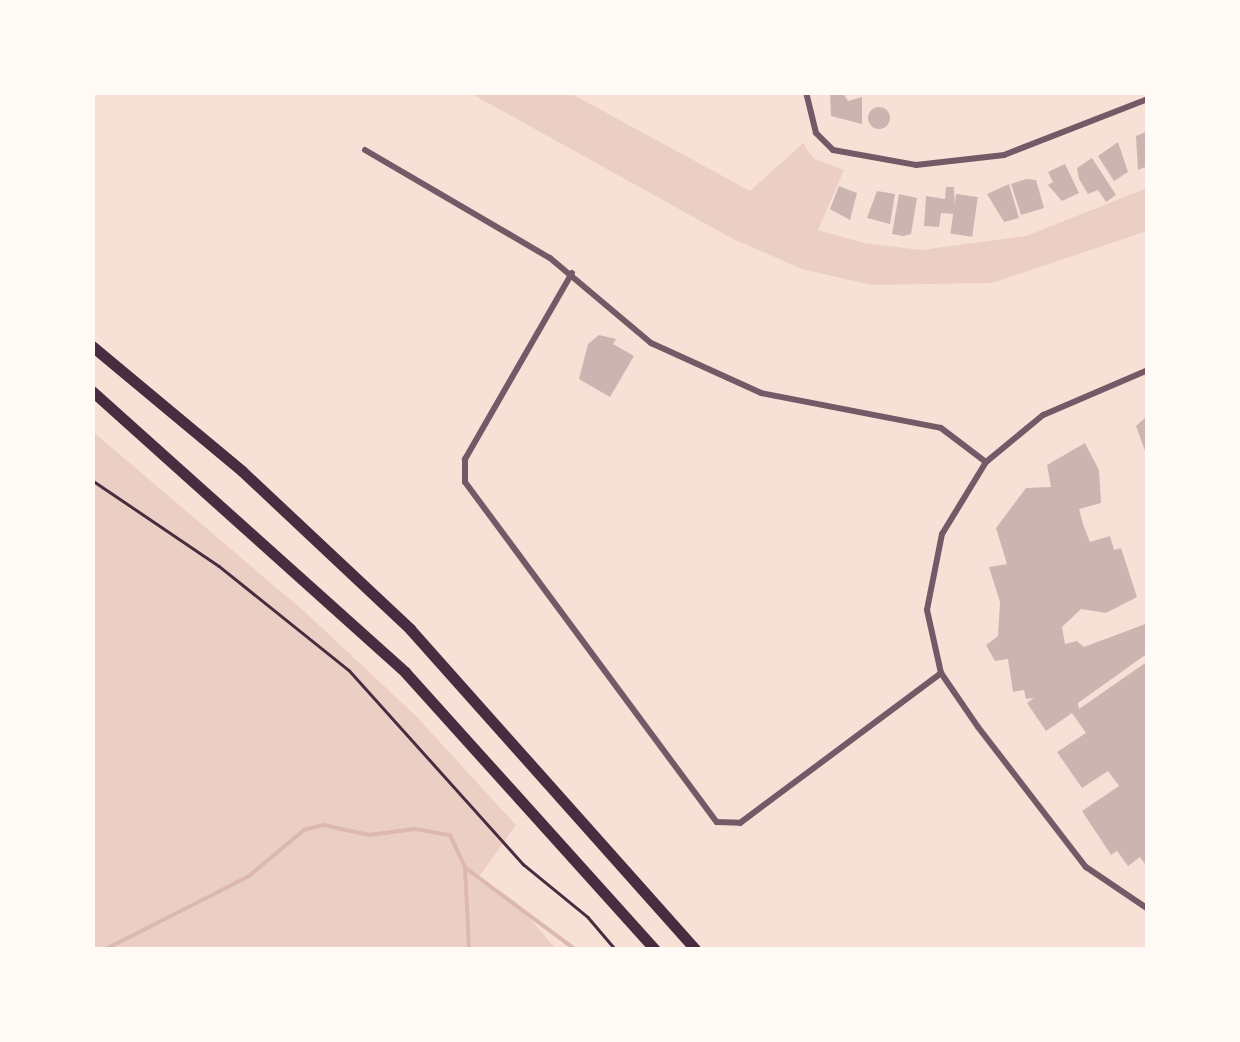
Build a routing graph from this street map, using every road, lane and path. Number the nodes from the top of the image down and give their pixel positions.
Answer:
1 (806, 92) edge
2 (1148, 98) edge
3 (364, 150) dead end
4 (572, 272) junction
5 (92, 346) edge
6 (1148, 370) edge
7 (92, 391) edge
8 (986, 462) junction
9 (92, 480) edge
10 (941, 672) junction
11 (1148, 910) edge
12 (616, 950) edge
13 (654, 950) edge
14 (696, 950) edge

1 - 2 street
3 - 4 street
4 - 8 street
4 - 10 street
5 - 14 highway
6 - 8 street
7 - 13 highway
8 - 10 street
9 - 12 path
10 - 11 street

